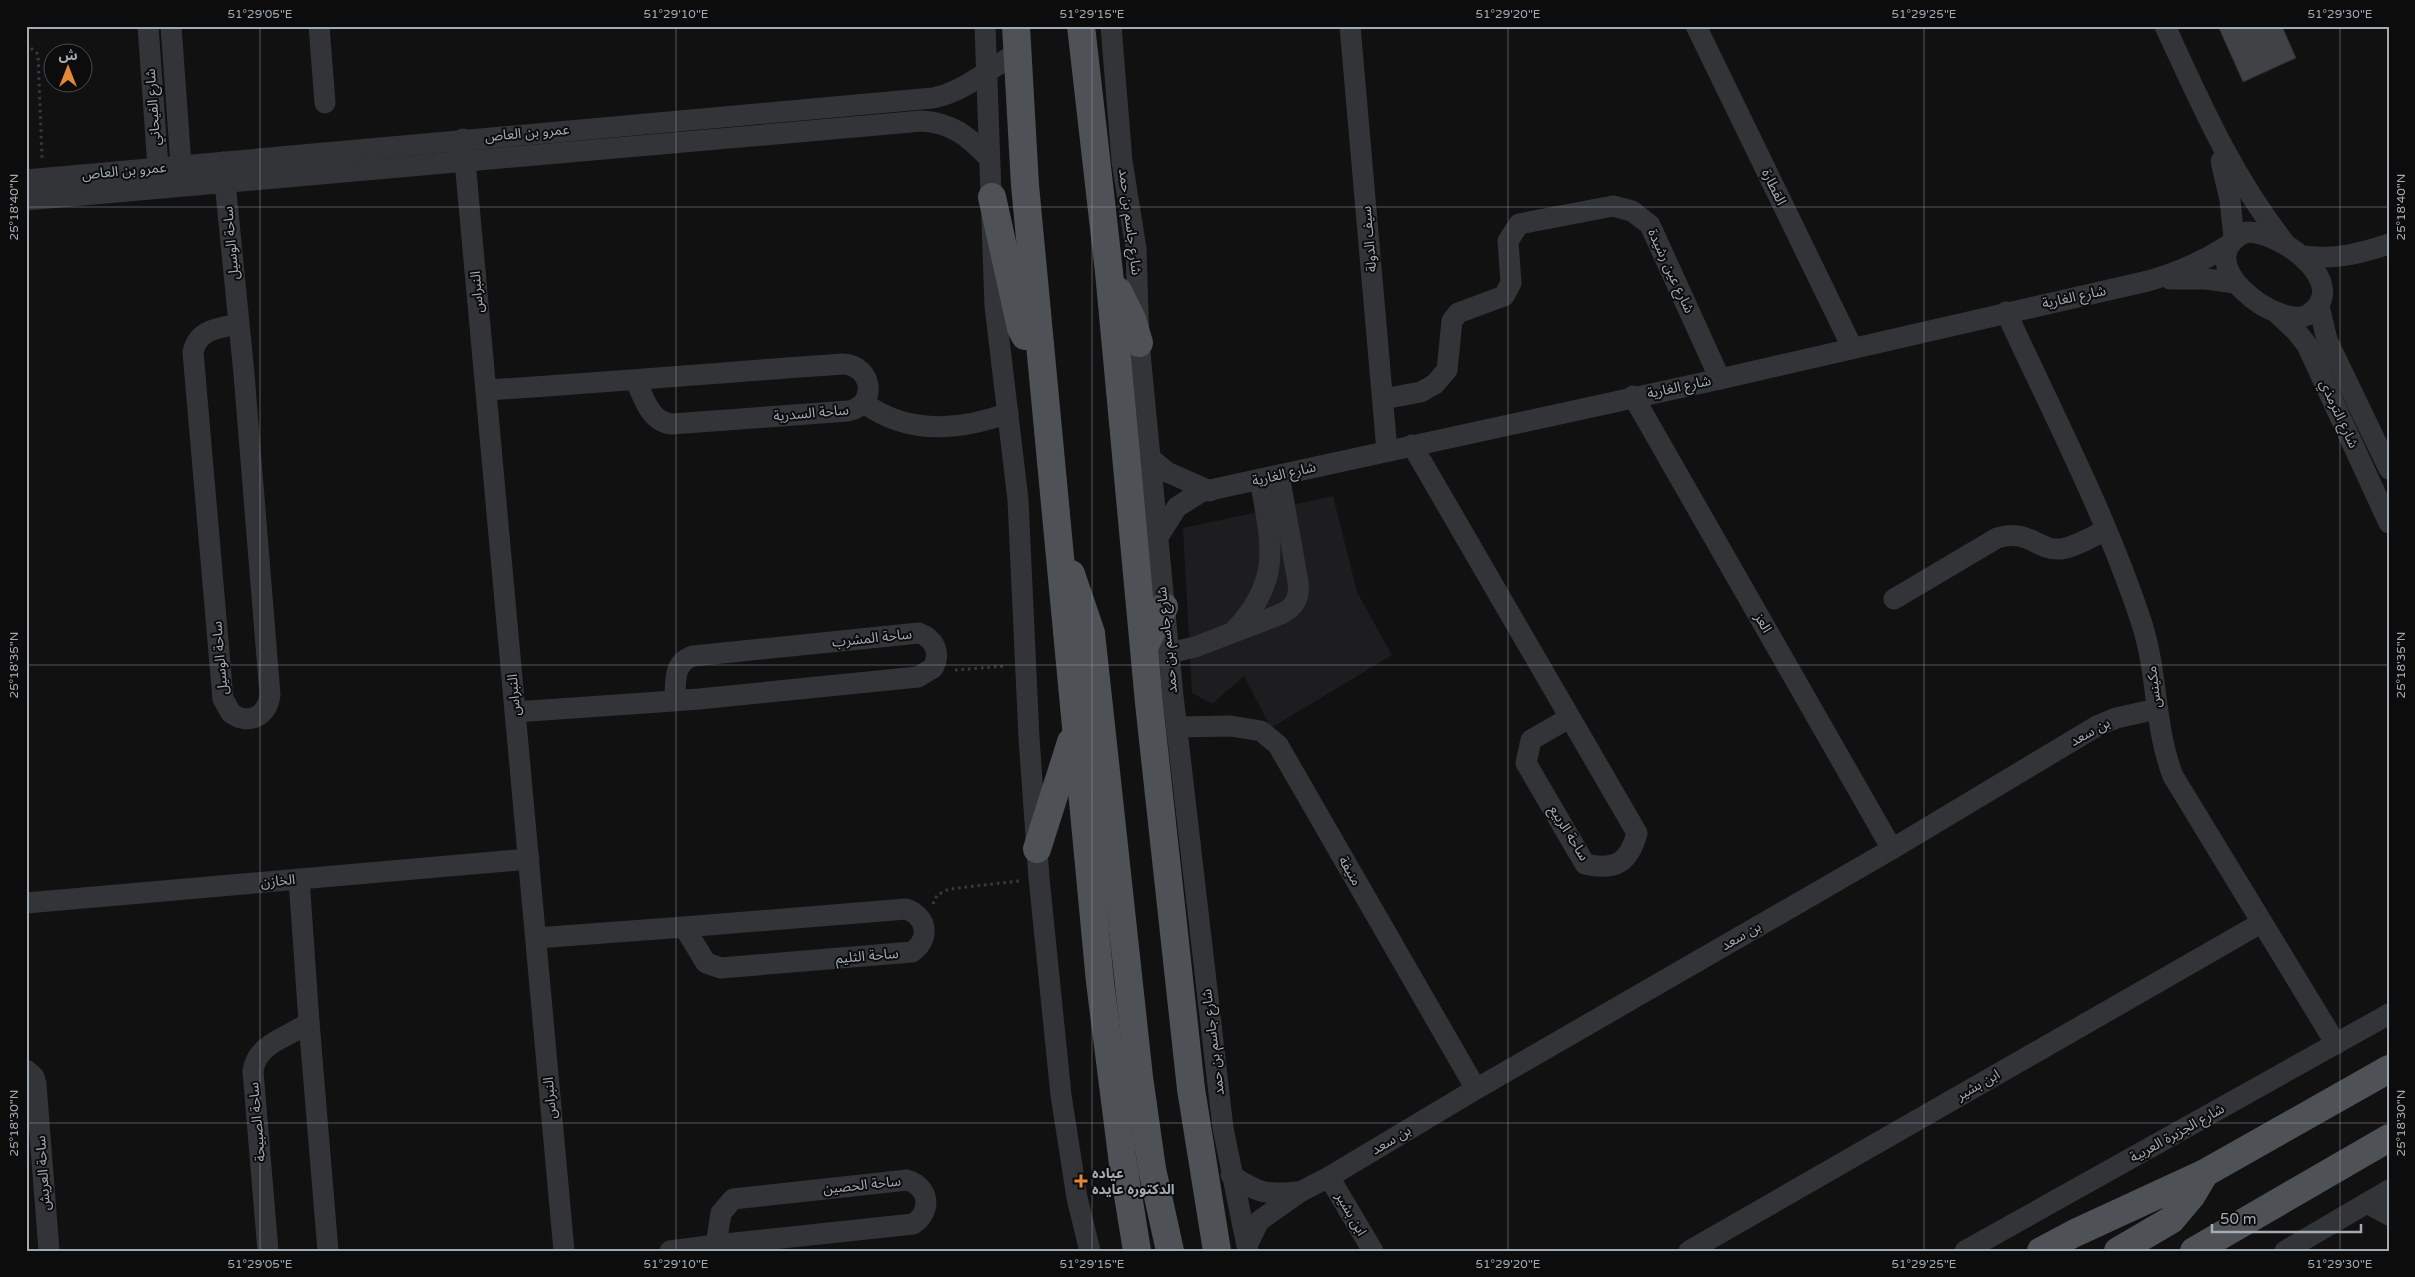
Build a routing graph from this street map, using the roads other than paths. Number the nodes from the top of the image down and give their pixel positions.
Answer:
1 (148, 26) edge
2 (171, 26) edge
3 (319, 26) edge
4 (985, 26) edge
5 (1081, 26) edge
6 (1111, 26) edge
7 (1350, 26) edge
8 (1696, 26) edge
9 (2165, 26) edge
10 (1012, 36) edge
11 (985, 71) junction
12 (326, 103) dead end
13 (839, 106) junction
14 (177, 122) junction
15 (2211, 127) junction
16 (841, 128) junction
17 (463, 139) junction
18 (988, 157) junction
19 (465, 160) junction
20 (224, 172) junction
21 (181, 176) junction
22 (158, 178) junction
23 (34, 179) edge
24 (992, 197) junction
25 (26, 200) edge
26 (2231, 242) junction
27 (2285, 243) junction
28 (2389, 244) edge
29 (2360, 254) junction
30 (2302, 256) junction
31 (1109, 272) junction
32 (2148, 281) junction
33 (2235, 283) junction
34 (2320, 298) junction
35 (2006, 312) junction
36 (2278, 314) junction
37 (239, 324) junction
38 (1139, 343) junction
39 (1852, 347) junction
40 (1041, 367) junction
41 (1720, 379) junction
42 (636, 381) junction
43 (486, 390) junction
44 (1633, 396) junction
45 (1382, 399) junction
46 (864, 403) junction
47 (1008, 413) junction
48 (1412, 446) junction
49 (1387, 451) junction
50 (1150, 458) junction
51 (2389, 469) edge
52 (1269, 477) junction
53 (1210, 491) junction
54 (2389, 523) edge
55 (2106, 530) junction
56 (1158, 537) junction
57 (1281, 542) junction
58 (1059, 548) junction
59 (1894, 599) dead end
60 (1164, 607) joint
61 (1233, 632) junction
62 (1156, 650) junction
63 (675, 701) junction
64 (2157, 709) junction
65 (515, 712) junction
66 (1569, 718) junction
67 (1076, 726) junction
68 (1177, 726) junction
69 (1038, 849) junction
70 (1892, 849) junction
71 (529, 859) junction
72 (299, 879) junction
73 (26, 903) edge
74 (2261, 923) junction
75 (684, 927) junction
76 (536, 938) junction
77 (2389, 1014) edge
78 (309, 1022) junction
79 (2336, 1044) junction
80 (2389, 1069) edge
81 (26, 1070) edge
82 (1476, 1089) junction
83 (2389, 1138) edge
84 (2205, 1173) junction
85 (1231, 1175) junction
86 (1329, 1177) junction
87 (2389, 1190) edge
88 (1300, 1192) junction
89 (2367, 1203) junction
90 (1129, 1210) junction
91 (2389, 1215) edge
92 (716, 1245) junction
93 (1248, 1248) edge
94 (1694, 1250) edge
95 (49, 1251) edge
96 (268, 1251) edge
97 (328, 1251) edge
98 (564, 1251) edge
99 (670, 1251) edge
100 (1090, 1251) edge
101 (1124, 1251) edge
102 (1138, 1251) edge
103 (1170, 1251) edge
104 (1217, 1251) edge
105 (1373, 1251) edge
106 (1965, 1251) edge
107 (2041, 1251) edge
108 (2118, 1251) edge
109 (2194, 1251) edge
110 (2285, 1251) edge

1 - 22 street, شارع الفيحاني
2 - 14 street, شارع الفيحاني
3 - 12 street
4 - 11 street
5 - 31 main road, شارع جاسم بن حمد
6 - 38 street, شارع جاسم بن حمد
7 - 45 street, سيف الدولة
8 - 39 street, القطارة
9 - 15 street
10 - 11 street, عمرو بن العاص
10 - 40 main road
11 - 13 street, عمرو بن العاص
11 - 18 street
13 - 16 street
13 - 17 street, عمرو بن العاص
14 - 20 street
14 - 21 street, شارع الفيحاني
15 - 26 street
15 - 27 street
16 - 18 street, عمرو بن العاص
16 - 19 street, عمرو بن العاص
17 - 19 street, النبراس
17 - 20 street, عمرو بن العاص
18 - 24 street
19 - 20 street, عمرو بن العاص
19 - 43 street, النبراس
20 - 21 street, عمرو بن العاص
20 - 37 street, ساحة الوسيل
21 - 22 street, عمرو بن العاص
22 - 23 street, عمرو بن العاص
22 - 25 street, عمرو بن العاص
24 - 40 main road
24 - 47 street
26 - 27 street
26 - 32 street, شارع الغارية
26 - 33 street
27 - 30 street
28 - 29 street
29 - 30 street
29 - 34 street
30 - 34 street
31 - 38 main road
31 - 62 main road, شارع جاسم بن حمد
32 - 33 street, شارع الغارية
32 - 35 street, شارع الغارية
33 - 36 street
34 - 36 street
34 - 51 street, شارع الترمذي
35 - 39 street, شارع الغارية
35 - 55 street, مكينس
36 - 54 street, شارع الترمذي
37 - 37 street, ساحة الوسيل
38 - 50 street, شارع جاسم بن حمد
39 - 41 street, شارع الغارية
40 - 58 main road
41 - 44 street, شارع الغارية
41 - 45 street, شارع عين رشيدة
42 - 43 street, ساحة السدرية
42 - 46 street, ساحة السدرية
42 - 46 street, ساحة السدرية
43 - 65 street, النبراس
44 - 48 street, شارع الغارية
44 - 70 street, العز
45 - 49 street, سيف الدولة
46 - 47 street
47 - 69 street
48 - 49 street, شارع الغارية
48 - 66 street, ساحة الربيع
49 - 52 street, شارع الغارية
50 - 53 street
50 - 56 street, شارع جاسم بن حمد
52 - 53 street, شارع الغارية
52 - 57 street
53 - 56 street, شارع الغارية
55 - 59 street
55 - 64 street, مكينس
56 - 60 street, شارع جاسم بن حمد
57 - 61 street
57 - 61 street
58 - 67 main road
58 - 103 main road
60 - 62 main road
61 - 62 street
62 - 68 street, شارع جاسم بن حمد
62 - 104 main road, شارع جاسم بن حمد
63 - 63 street, ساحة المشرب
63 - 65 street
64 - 70 street, بن سعد
64 - 74 street, مكينس
65 - 71 street, النبراس
66 - 66 street, ساحة الربيع
67 - 69 main road
67 - 90 main road
68 - 82 street, منيفة
68 - 85 street, شارع جاسم بن حمد
69 - 100 street
70 - 82 street, بن سعد
71 - 72 street, الخازن
71 - 76 street, النبراس
72 - 73 street, الخازن
72 - 78 street
74 - 79 street, مكينس
74 - 94 street, ابن بشير
75 - 75 street, ساحة الثليم
75 - 76 street
76 - 98 street, النبراس
77 - 79 street, شارع الجزيرة العربية
78 - 96 street, ساحة الصبيحة
78 - 97 street
79 - 106 street, شارع الجزيرة العربية
80 - 84 main road
81 - 95 street, ساحة العريش
82 - 86 street, بن سعد
83 - 109 main road
84 - 107 main road
84 - 108 main road
85 - 88 street
85 - 93 street, شارع جاسم بن حمد
86 - 88 street, بن سعد
86 - 105 street, ابن بشير
87 - 89 street
88 - 93 street, بن سعد
89 - 91 street
89 - 110 street
90 - 101 main road
90 - 102 main road
92 - 92 street, ساحة الحصين
92 - 99 street, ساحة الحصين

